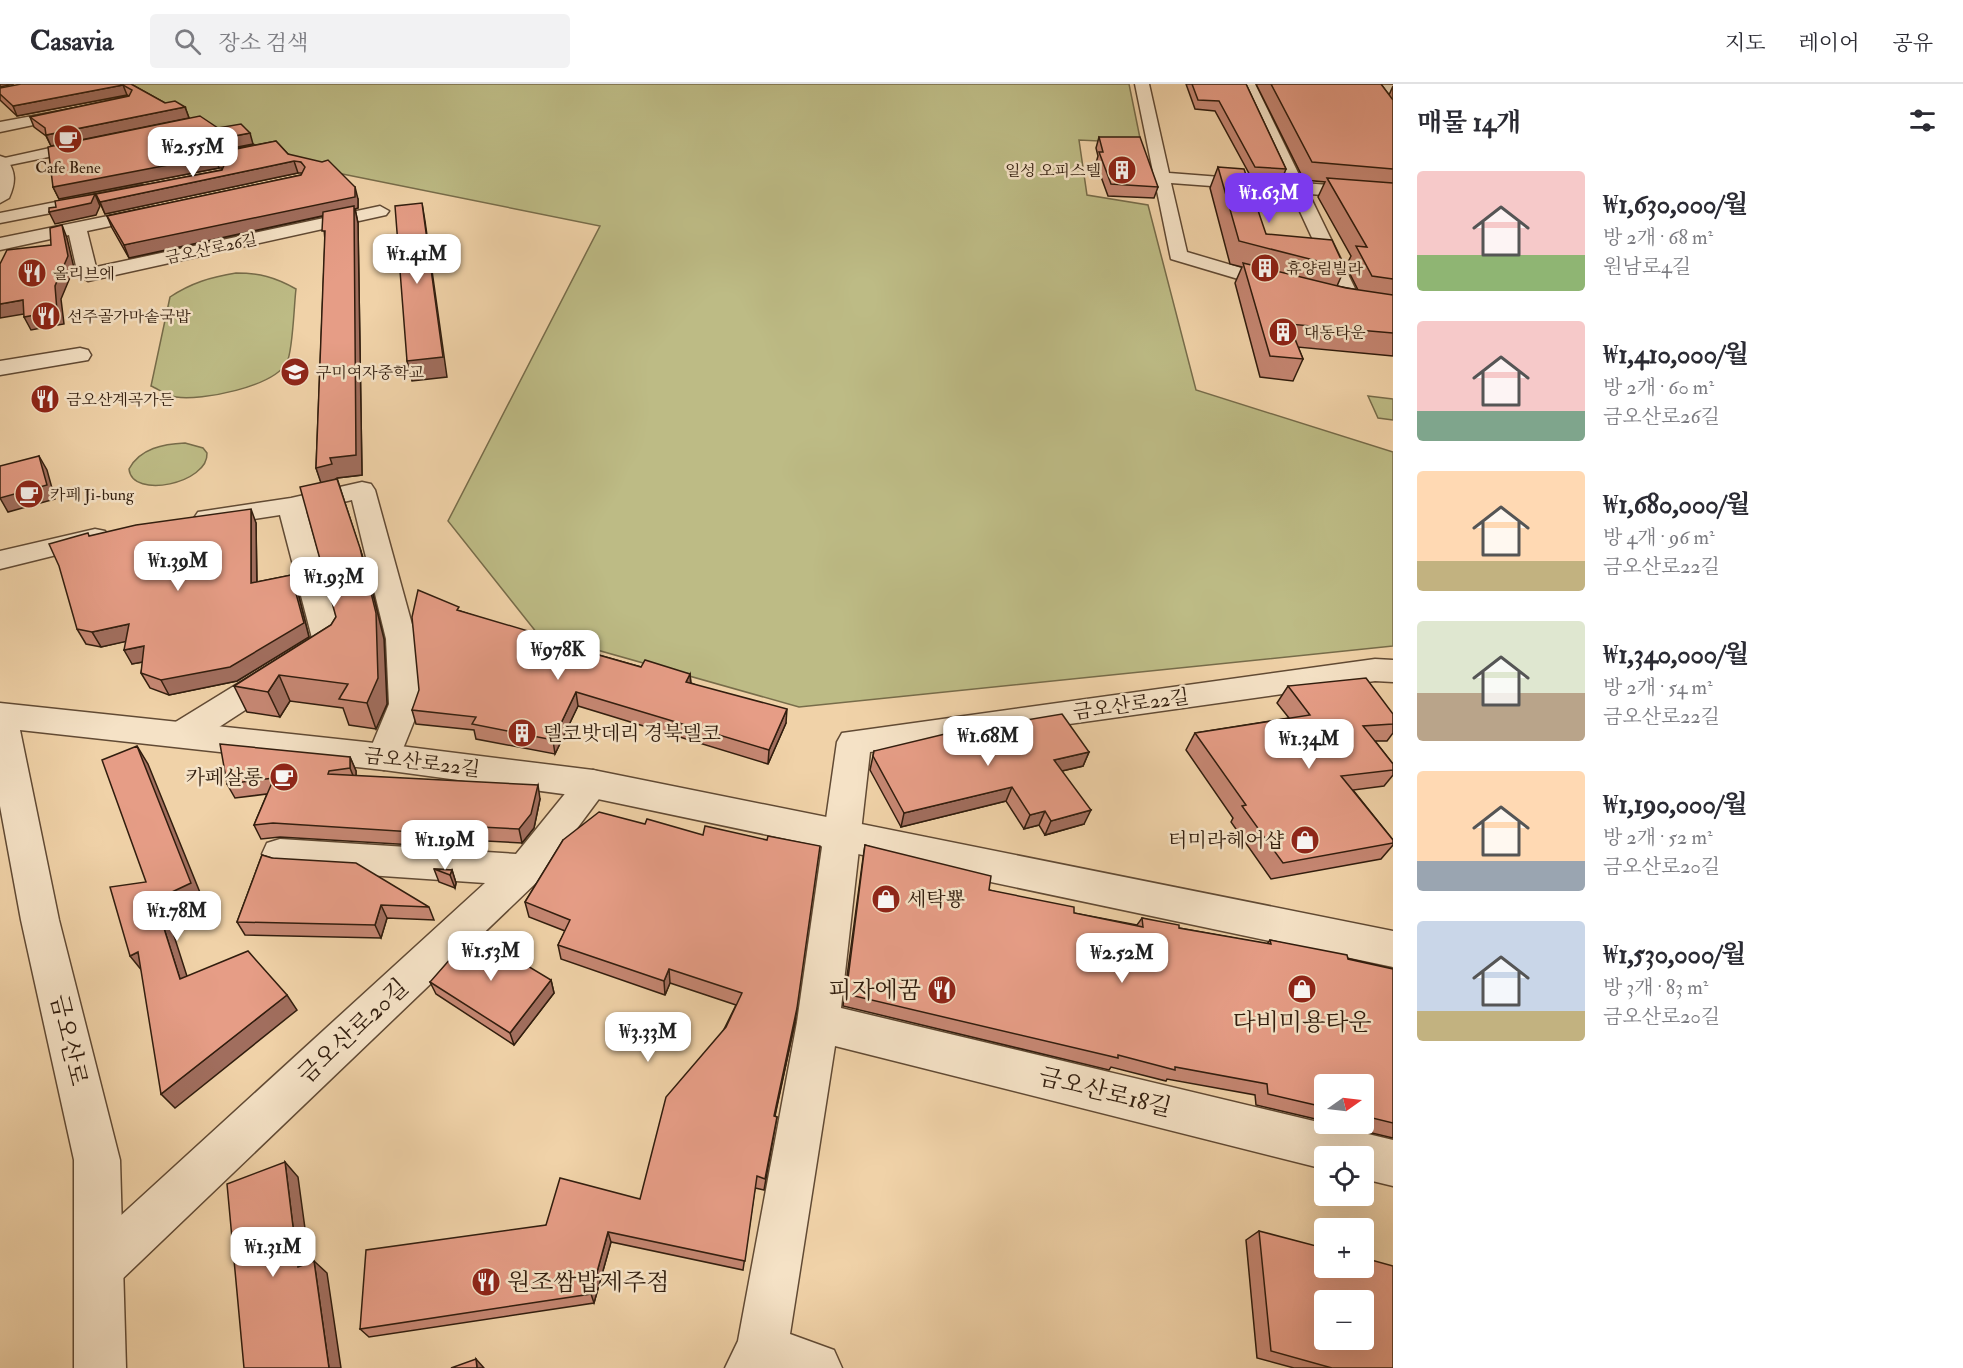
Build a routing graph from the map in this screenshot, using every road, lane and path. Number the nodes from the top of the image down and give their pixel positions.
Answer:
1 (1142, 84) edge
2 (1248, 84) edge
3 (1312, 84) edge
4 (1372, 86) edge
5 (1393, 89) edge
6 (1387, 105) edge
7 (93, 108) edge
8 (0, 127) edge
9 (105, 142) edge
10 (1, 162) edge
11 (1162, 177) junction
12 (163, 186) edge
13 (1298, 188) junction
14 (23, 195) dead end
15 (1393, 195) edge
16 (0, 199) edge
17 (170, 208) edge
18 (380, 210) dead end
19 (0, 218) edge
20 (77, 229) junction
21 (0, 244) edge
22 (1296, 290) edge
23 (1330, 299) edge
24 (80, 355) dead end
25 (0, 368) edge
26 (291, 506) junction
27 (186, 521) edge
28 (120, 532) edge
29 (0, 560) edge
30 (1393, 671) edge
31 (0, 716) edge
32 (180, 735) junction
33 (384, 757) junction
34 (593, 784) junction
35 (841, 833) junction
36 (280, 854) dead end
37 (525, 870) junction
38 (1393, 948) edge
39 (818, 1022) junction
40 (1393, 1163) edge
41 (100, 1267) junction
42 (756, 1359) edge
43 (100, 1368) edge
44 (816, 1368) edge

1 - 11 street
2 - 13 street
3 - 4 street
4 - 5 street
4 - 6 street
7 - 8 street
9 - 10 street
10 - 16 street
11 - 13 street
11 - 22 street
12 - 19 street
13 - 15 street
13 - 23 street
14 - 16 street
17 - 20 street
18 - 20 street, 금오산로26길
20 - 21 street
24 - 25 street
26 - 27 street
26 - 32 street
26 - 33 street
28 - 29 street
30 - 35 street, 금오산로22길
31 - 32 street, 금오산로22길
31 - 41 street, 금오산로
32 - 33 street, 금오산로22길
33 - 34 street, 금오산로22길
34 - 35 street, 금오산로22길
34 - 37 street, 금오산로20길
35 - 38 street, 금오산로22길
35 - 39 street
36 - 37 street
37 - 41 street, 금오산로20길
39 - 40 street, 금오산로18길
39 - 42 street
41 - 43 street, 금오산로
42 - 44 street

